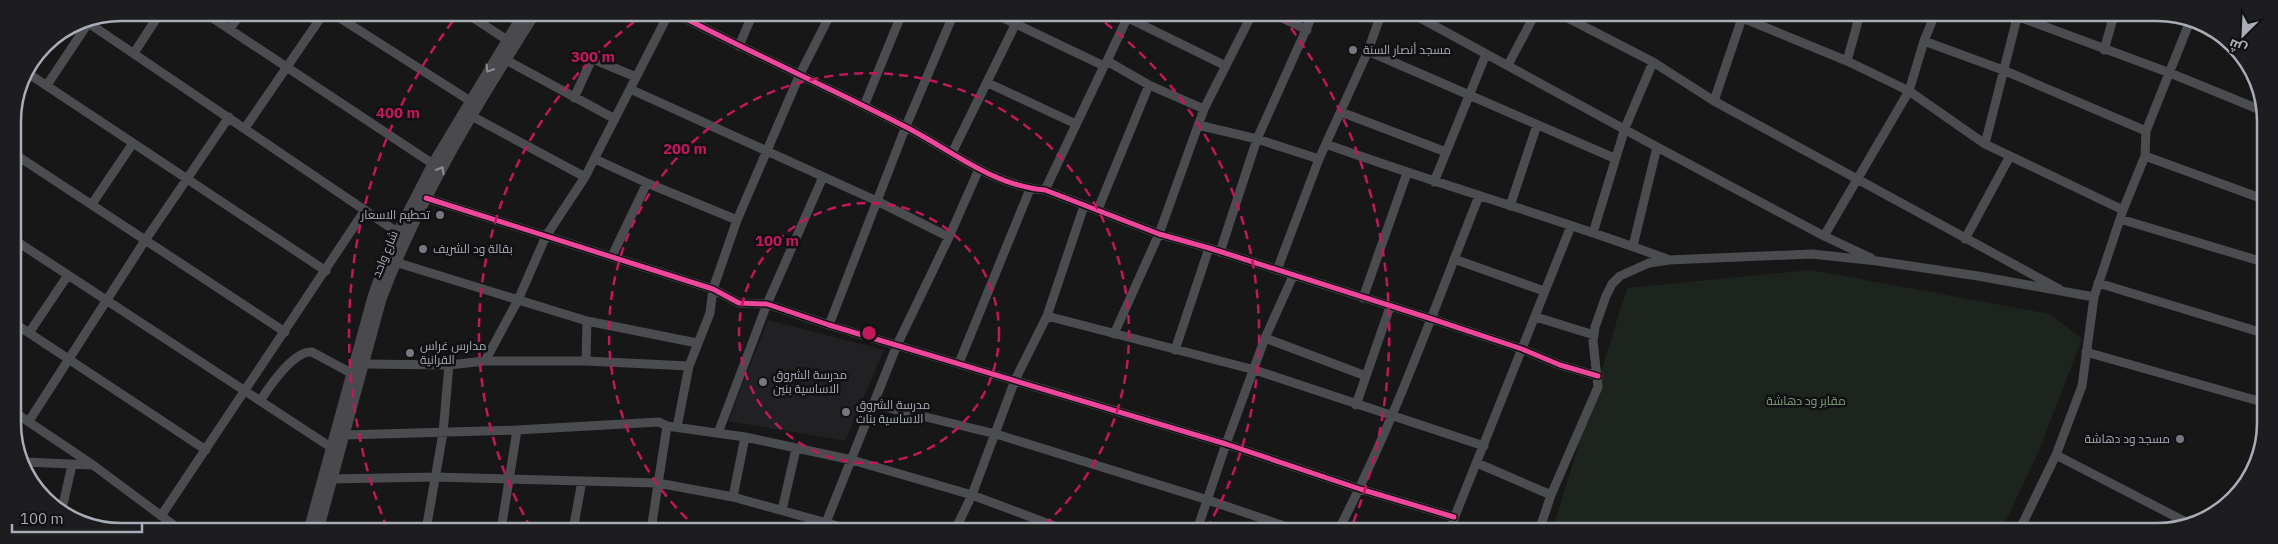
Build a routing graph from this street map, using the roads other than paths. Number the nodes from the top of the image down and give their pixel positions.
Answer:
1 (154, 21) edge
2 (218, 21) edge
3 (236, 21) edge
4 (318, 21) edge
5 (344, 21) edge
6 (478, 21) edge
7 (519, 21) edge
8 (530, 21) edge
9 (665, 21) edge
10 (691, 21) edge
11 (750, 21) edge
12 (827, 21) edge
13 (899, 21) edge
14 (951, 21) edge
15 (1011, 21) edge
16 (1124, 21) edge
17 (1138, 21) edge
18 (1248, 21) edge
19 (1288, 21) edge
20 (1310, 21) edge
21 (1379, 21) edge
22 (1426, 21) edge
23 (1532, 21) edge
24 (1574, 21) edge
25 (1737, 21) edge
26 (1750, 21) edge
27 (1858, 21) edge
28 (1932, 21) edge
29 (2015, 21) edge
30 (2031, 21) edge
31 (2112, 21) edge
32 (1016, 23) junction
33 (95, 25) edge
34 (2188, 27) edge
35 (82, 29) edge
36 (230, 29) junction
37 (1307, 30) junction
38 (507, 40) junction
39 (1924, 41) junction
40 (739, 46) junction
41 (2104, 50) junction
42 (1368, 51) junction
43 (134, 53) junction
44 (1486, 54) junction
45 (506, 60) junction
46 (1846, 61) junction
47 (1653, 62) junction
48 (1106, 64) junction
49 (1224, 65) junction
50 (1508, 65) junction
51 (287, 66) junction
52 (2003, 70) junction
53 (2170, 73) junction
54 (800, 74) junction
55 (33, 76) edge
56 (636, 77) junction
57 (988, 83) junction
58 (47, 85) junction
59 (1149, 85) junction
60 (630, 89) junction
61 (1908, 91) junction
62 (1470, 95) junction
63 (574, 98) junction
64 (1714, 101) junction
65 (864, 106) junction
66 (471, 109) junction
67 (1204, 109) junction
68 (2256, 109) edge
69 (1341, 112) junction
70 (229, 118) junction
71 (615, 119) junction
72 (1076, 124) junction
73 (1198, 125) junction
74 (1536, 125) junction
75 (906, 126) junction
76 (245, 128) junction
77 (1625, 128) junction
78 (2146, 132) junction
79 (1257, 139) junction
80 (132, 143) junction
81 (1326, 144) junction
82 (1985, 144) junction
83 (1657, 147) junction
84 (768, 152) junction
85 (1446, 152) junction
86 (952, 153) junction
87 (2010, 156) junction
88 (2145, 156) junction
89 (21, 157) edge
90 (1614, 158) junction
91 (595, 159) junction
92 (1319, 159) junction
93 (433, 164) junction
94 (979, 169) junction
95 (1407, 174) junction
96 (585, 177) junction
97 (823, 177) junction
98 (1857, 179) junction
99 (188, 180) junction
100 (1434, 182) junction
101 (647, 183) junction
102 (1030, 189) junction
103 (1045, 190) junction
104 (1479, 196) junction
105 (2257, 197) edge
106 (426, 198) junction
107 (879, 202) junction
108 (92, 204) junction
109 (1084, 206) junction
110 (1510, 206) junction
111 (1098, 209) junction
112 (365, 210) junction
113 (2123, 210) junction
114 (2120, 219) junction
115 (737, 220) junction
116 (1571, 226) junction
117 (397, 232) junction
118 (1593, 233) junction
119 (1159, 234) junction
120 (546, 236) junction
121 (1824, 236) junction
122 (949, 237) junction
123 (146, 239) junction
124 (1965, 239) junction
125 (21, 244) edge
126 (1633, 246) junction
127 (1208, 248) junction
128 (1220, 252) junction
129 (612, 256) junction
130 (1454, 259) junction
131 (1669, 260) junction
132 (2257, 260) edge
133 (1877, 261) junction
134 (395, 262) junction
135 (1276, 270) junction
136 (326, 271) junction
137 (68, 275) junction
138 (1293, 276) junction
139 (2098, 283) junction
140 (713, 289) junction
141 (1544, 292) junction
142 (2067, 293) junction
143 (2094, 297) junction
144 (1363, 298) junction
145 (518, 300) junction
146 (106, 301) junction
147 (767, 304) junction
148 (1390, 307) junction
149 (1047, 316) junction
150 (1536, 317) junction
151 (1432, 319) junction
152 (588, 320) junction
153 (830, 325) junction
154 (21, 328) edge
155 (2257, 331) edge
156 (285, 332) junction
157 (29, 333) junction
158 (1114, 334) junction
159 (1594, 336) junction
160 (1265, 338) junction
161 (697, 343) junction
162 (897, 344) junction
163 (1522, 349) junction
164 (1175, 350) junction
165 (2086, 352) junction
166 (69, 359) junction
167 (361, 361) junction
168 (485, 361) junction
169 (586, 361) junction
170 (959, 363) junction
171 (449, 365) junction
172 (689, 366) junction
173 (1255, 370) junction
174 (351, 373) junction
175 (1366, 376) junction
176 (1598, 376) junction
177 (1015, 380) junction
178 (245, 392) junction
179 (2257, 400) edge
180 (260, 401) junction
181 (872, 404) junction
182 (1356, 404) junction
183 (21, 416) edge
184 (1392, 416) junction
185 (29, 421) junction
186 (667, 426) junction
187 (677, 427) junction
188 (517, 430) junction
189 (443, 433) junction
190 (718, 433) junction
191 (996, 434) junction
192 (344, 435) junction
193 (745, 437) junction
194 (1226, 444) junction
195 (1484, 446) junction
196 (332, 448) junction
197 (796, 449) junction
198 (206, 450) junction
199 (2056, 456) junction
200 (852, 460) junction
201 (30, 462) edge
202 (1477, 463) junction
203 (93, 465) junction
204 (72, 466) junction
205 (434, 477) junction
206 (332, 479) junction
207 (510, 479) junction
208 (582, 481) junction
209 (658, 483) junction
210 (1360, 488) junction
211 (972, 495) junction
212 (1551, 495) junction
213 (733, 497) junction
214 (1208, 500) junction
215 (63, 504) edge
216 (782, 510) junction
217 (161, 516) junction
218 (1454, 517) junction
219 (2181, 519) edge
220 (171, 523) edge
221 (311, 523) edge
222 (320, 523) edge
223 (427, 523) edge
224 (502, 523) edge
225 (574, 523) edge
226 (652, 523) edge
227 (816, 523) edge
228 (825, 523) edge
229 (958, 523) edge
230 (1046, 523) edge
231 (1200, 523) edge
232 (1275, 523) edge
233 (1342, 523) edge
234 (1451, 523) edge
235 (1542, 523) edge
236 (2023, 523) edge

1 - 43 street
2 - 36 street
3 - 36 street
4 - 51 street
5 - 66 street
6 - 38 street
7 - 38 street, شارع واحد
8 - 45 street, شارع واحد
9 - 56 street
10 - 40 street
11 - 40 street
12 - 54 street
13 - 65 street
14 - 75 street
15 - 32 street
16 - 48 street
17 - 49 street
18 - 49 street
19 - 37 street
20 - 37 street
21 - 42 street
22 - 44 street
23 - 50 street
24 - 47 street
25 - 64 street
26 - 46 street
27 - 46 street
28 - 39 street
29 - 52 street
30 - 41 street
31 - 41 street
32 - 48 street
32 - 57 street
33 - 43 street
34 - 53 street
35 - 58 street
36 - 51 street
37 - 79 street
38 -> 66 street, شارع واحد
39 - 52 street
39 - 61 street
40 - 54 street
41 - 53 street
42 - 62 street
42 - 69 street
43 - 70 street
44 - 50 street
44 - 62 street
45 - 63 street
45 - 66 street, شارع واحد
46 - 61 street
47 - 64 street
47 - 77 street
48 - 59 street
48 - 72 street
49 - 67 street
50 - 77 street
51 - 76 street
51 - 93 street
52 - 78 street
52 - 82 street
53 - 68 street
53 - 78 street
54 - 65 street
54 - 84 street
55 - 58 street
56 - 60 street
56 - 63 street
57 - 72 street
57 - 86 street
58 - 80 street
59 - 67 street
59 - 111 street
60 - 71 street
60 - 84 street
61 - 82 street
61 - 98 street
62 - 74 street
62 - 85 street
63 - 71 street
64 - 98 street
65 - 75 street
66 - 93 street, شارع واحد
66 - 96 street
106 -> 66 street, شارع واحد
67 - 73 street
69 - 81 street
69 - 85 street
70 - 76 street
70 - 99 street
71 - 91 street
72 - 103 street
73 - 79 street
73 - 119 street
74 - 90 street
74 - 110 street
75 - 86 street
75 - 107 street
76 - 112 street
77 - 83 street
77 - 90 street
78 - 88 street
79 - 92 street
79 - 128 street
80 - 99 street
80 - 108 street
81 - 92 street
81 - 95 street
82 - 87 street
83 - 121 street
83 - 126 street
84 - 97 street
84 - 115 street
85 - 100 street
86 - 94 street
87 - 113 street
87 - 124 street
88 - 105 street
88 - 113 street
89 - 108 street
90 - 118 street
91 - 96 street
91 - 101 street
92 - 135 street
93 - 117 street, شارع واحد
94 - 102 street
94 - 122 street
95 - 100 street
95 - 144 street
96 - 120 street
97 - 107 street
97 - 147 street
98 - 121 street
98 - 124 street
99 - 123 street
99 - 136 street
100 - 104 street
101 - 115 street
101 - 129 street
102 - 103 street
102 - 170 street
103 - 109 street
104 - 110 street
104 - 130 street
106 - 120 street
106 - 134 street, شارع واحد
107 - 122 street
107 - 153 street
108 - 123 street
109 - 111 street
109 - 149 street
110 - 116 street
111 - 119 street
112 - 117 street
112 - 136 street
113 - 114 street
114 - 132 street
114 - 139 street
115 - 140 street
116 - 118 street
116 - 141 street
117 - 167 street, شارع واحد
118 - 126 street
119 - 127 street
119 - 158 street
120 - 129 street
120 - 145 street
121 - 133 street
122 - 162 street
123 - 146 street
123 - 156 street
124 - 142 street
125 - 137 street
126 - 131 street
127 - 128 street
127 - 164 street
128 - 135 street
129 - 140 street
130 - 141 street
130 - 151 street
131 - 133 street
131 - 159 street
133 - 142 street
134 - 145 street
134 - 167 street, شارع واحد
135 - 138 street
136 - 156 street
137 - 146 street
137 - 157 street
138 - 144 street
138 - 160 street
139 - 143 street
139 - 155 street
140 - 147 street
140 - 161 street
141 - 150 street
142 - 143 street
143 - 165 street
144 - 148 street
145 - 152 street
145 - 168 street
146 - 166 street
146 - 178 street
147 - 153 street
147 - 190 street
148 - 151 street
148 - 175 street
149 - 158 street
149 - 177 street
150 - 159 street
150 - 163 street
151 - 163 street
151 - 184 street
152 - 161 street
152 - 169 street
153 - 162 street
154 - 157 street
156 - 178 street
157 - 166 street
158 - 164 street
159 - 176 street
160 - 173 street
160 - 175 street
161 - 172 street
162 - 170 street
162 - 181 street
163 - 176 street
163 - 195 street
164 - 173 street
165 - 179 street
165 - 199 street
166 - 185 street
166 - 198 street
167 - 171 street
167 - 174 street, شارع واحد
167 - 192 street, شارع واحد
168 - 169 street
168 - 171 street
169 - 172 street
170 - 177 street
171 - 189 street
172 - 187 street
173 - 182 street
173 - 194 street
174 - 180 street
174 - 196 street, شارع واحد
175 - 182 street
176 - 212 street
177 - 191 street
177 - 194 street
178 - 180 street
178 - 198 street
180 - 196 street
181 - 191 street
181 - 200 street
182 - 184 street
183 - 185 street
184 - 195 street
184 - 210 street
185 - 203 street
186 - 187 street
186 - 188 street
186 - 209 street
187 - 190 street
188 - 189 street
188 - 207 street
189 - 192 street
189 - 205 street
190 - 193 street
191 - 211 street
191 - 214 street
192 - 206 street, شارع واحد
193 - 197 street
193 - 213 street
194 - 210 street
194 - 214 street
195 - 202 street
196 - 221 street, شارع واحد
197 - 200 street
197 - 216 street
198 - 217 street
199 - 219 street
199 - 236 street
200 - 211 street
200 - 228 street
201 - 204 street
202 - 212 street
202 - 218 street
203 - 204 street
203 - 217 street
204 - 215 street
205 - 206 street
205 - 207 street
205 - 223 street
206 - 222 street, شارع واحد
207 - 208 street
207 - 224 street
208 - 209 street
208 - 225 street
209 - 213 street
209 - 226 street
210 - 218 street
210 - 233 street
211 - 229 street
211 - 230 street
212 - 235 street
213 - 216 street
214 - 231 street
214 - 232 street
216 - 227 street
217 - 220 street
218 - 234 street

